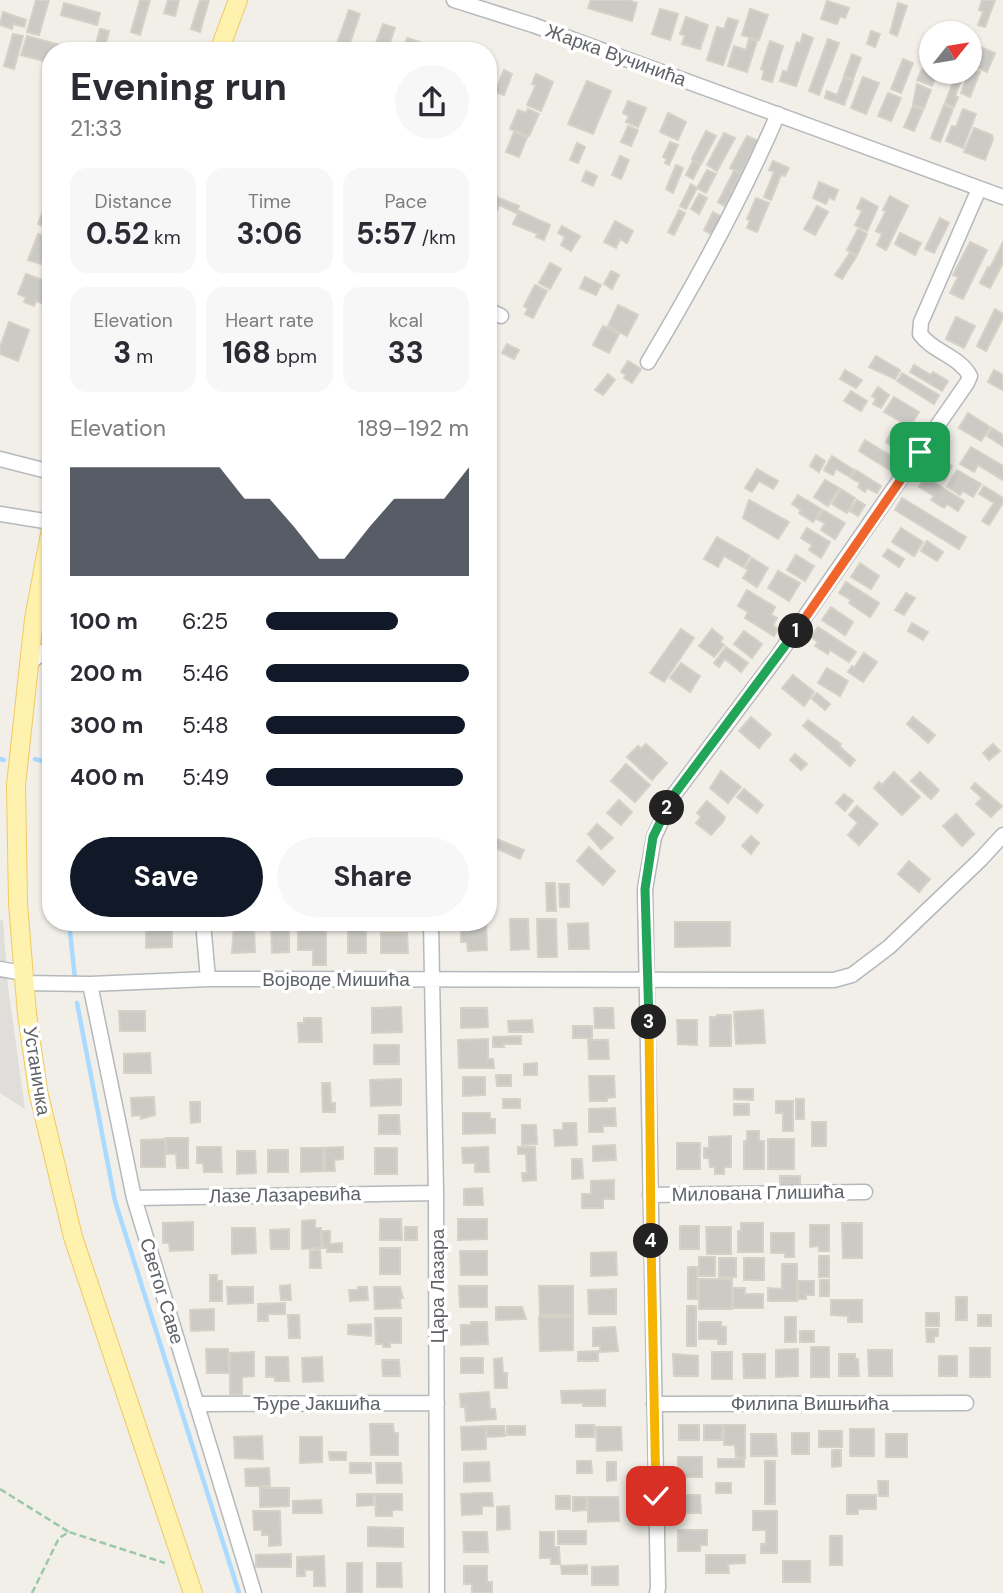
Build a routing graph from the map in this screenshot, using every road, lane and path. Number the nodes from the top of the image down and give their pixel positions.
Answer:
1 (454, 0) edge
2 (239, 4) edge
3 (223, 42) edge
4 (778, 114) junction
5 (979, 189) junction
6 (1003, 197) edge
7 (648, 362) dead end
8 (0, 459) edge
9 (42, 470) edge
10 (0, 514) edge
11 (42, 528) edge
12 (42, 572) edge
13 (42, 653) edge
14 (28, 664) junction
15 (1003, 835) edge
16 (204, 931) edge
17 (431, 931) edge
18 (0, 969) edge
19 (23, 978) junction
20 (208, 979) junction
21 (648, 979) junction
22 (433, 980) junction
23 (90, 984) junction
24 (865, 1192) dead end
25 (436, 1193) junction
26 (650, 1195) junction
27 (134, 1198) junction
28 (438, 1403) junction
29 (966, 1403) dead end
30 (197, 1404) junction
31 (654, 1404) junction
32 (0, 1489) edge
33 (69, 1532) junction
34 (185, 1569) junction
35 (32, 1593) edge
36 (192, 1593) edge
37 (254, 1593) edge
38 (437, 1593) edge
39 (657, 1593) edge

1 - 4 street, Жарка Вучинића
2 - 3 main road
4 - 5 street, Жарка Вучинића
4 - 7 street
5 - 6 street, Жарка Вучинића
5 - 21 street
8 - 9 street
10 - 11 street
12 - 14 main road, Устаничка
13 - 14 street
14 - 19 main road, Устаничка
15 - 21 street, Војводе Мишића
16 - 20 street
17 - 22 street, Цара Лазара
18 - 19 street, Војводе Мишића
19 - 23 street, Војводе Мишића
19 - 34 main road, Устаничка
20 - 22 street, Војводе Мишића
20 - 23 street, Војводе Мишића
21 - 22 street, Војводе Мишића
21 - 26 street
22 - 25 street, Цара Лазара
23 - 27 street, Светог Саве
24 - 26 street, Милована Глишића
25 - 27 street, Лазе Лазаревића
25 - 28 street, Цара Лазара
26 - 31 street
27 - 30 street, Светог Саве
28 - 30 street, Ђуре Јакшића
28 - 38 street, Цара Лазара
29 - 31 street, Филипа Вишњића
30 - 37 street, Светог Саве
31 - 39 street
32 - 33 path
33 - 34 path
33 - 35 path
34 - 36 main road, Устаничка

